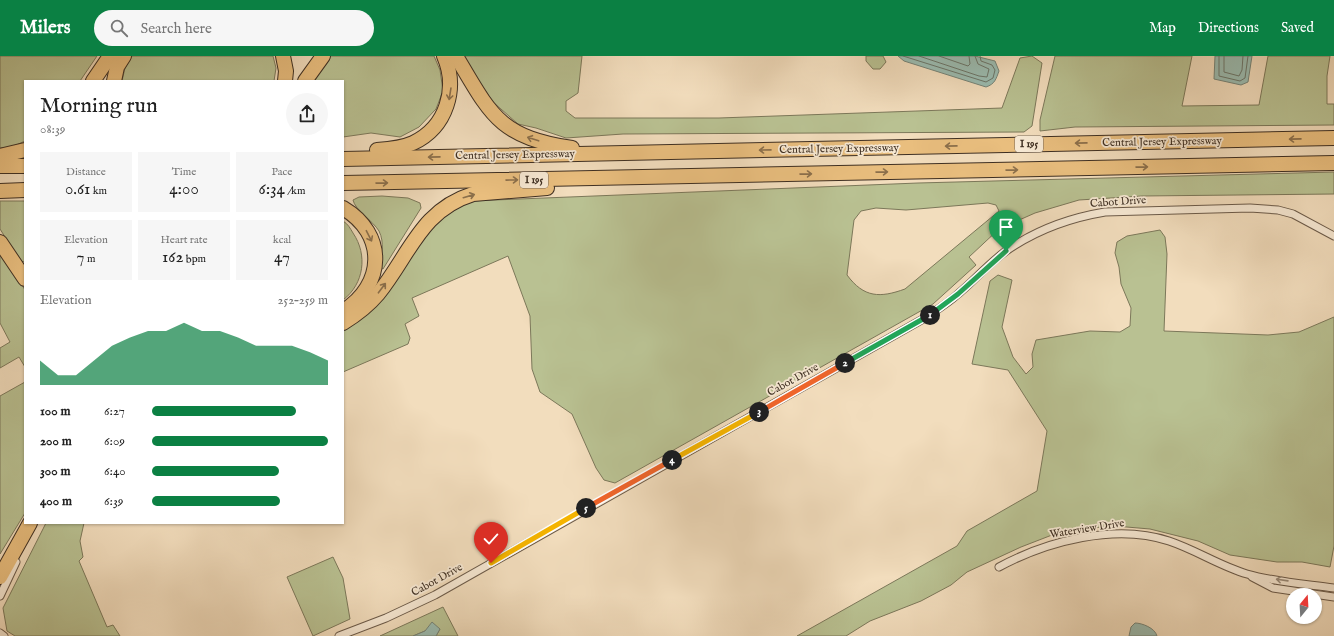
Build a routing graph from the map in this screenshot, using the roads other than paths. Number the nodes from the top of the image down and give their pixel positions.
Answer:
1 (110, 56) edge
2 (124, 56) edge
3 (283, 56) edge
4 (323, 56) edge
5 (444, 56) edge
6 (456, 56) edge
7 (94, 80) edge
8 (114, 80) edge
9 (285, 80) edge
10 (306, 80) edge
11 (1334, 138) edge
12 (24, 150) edge
13 (725, 151) junction
14 (344, 153) edge
15 (0, 156) edge
16 (344, 159) edge
17 (1334, 163) edge
18 (0, 166) edge
19 (24, 166) edge
20 (725, 176) junction
21 (344, 184) edge
22 (0, 190) edge
23 (24, 190) edge
24 (344, 209) edge
25 (1334, 236) edge
26 (0, 242) edge
27 (24, 278) edge
28 (344, 310) edge
29 (344, 322) edge
30 (29, 524) edge
31 (23, 546) dead end
32 (999, 567) dead end
33 (1247, 574) junction
34 (0, 578) edge
35 (1334, 588) edge
36 (0, 596) edge
37 (1334, 597) edge
38 (0, 633) edge
39 (4, 636) edge
40 (339, 636) edge

1 - 7 highway
2 - 8 highway
3 - 9 highway
4 - 10 highway
5 -> 14 highway
13 -> 6 highway
11 -> 13 highway, Central Jersey Expressway / I 195
12 - 15 highway
13 -> 16 highway, Central Jersey Expressway / I 195
20 -> 17 highway, I 195
18 - 19 highway
21 -> 20 highway, I 195
29 -> 20 highway
22 - 23 highway
24 -> 28 highway
25 - 40 street, Cabot Drive
26 - 27 highway
30 - 34 highway
31 - 36 street
32 - 33 street, Waterview Drive
35 -> 33 street, Waterview Drive
33 - 37 street, Waterview Drive
38 - 39 street

